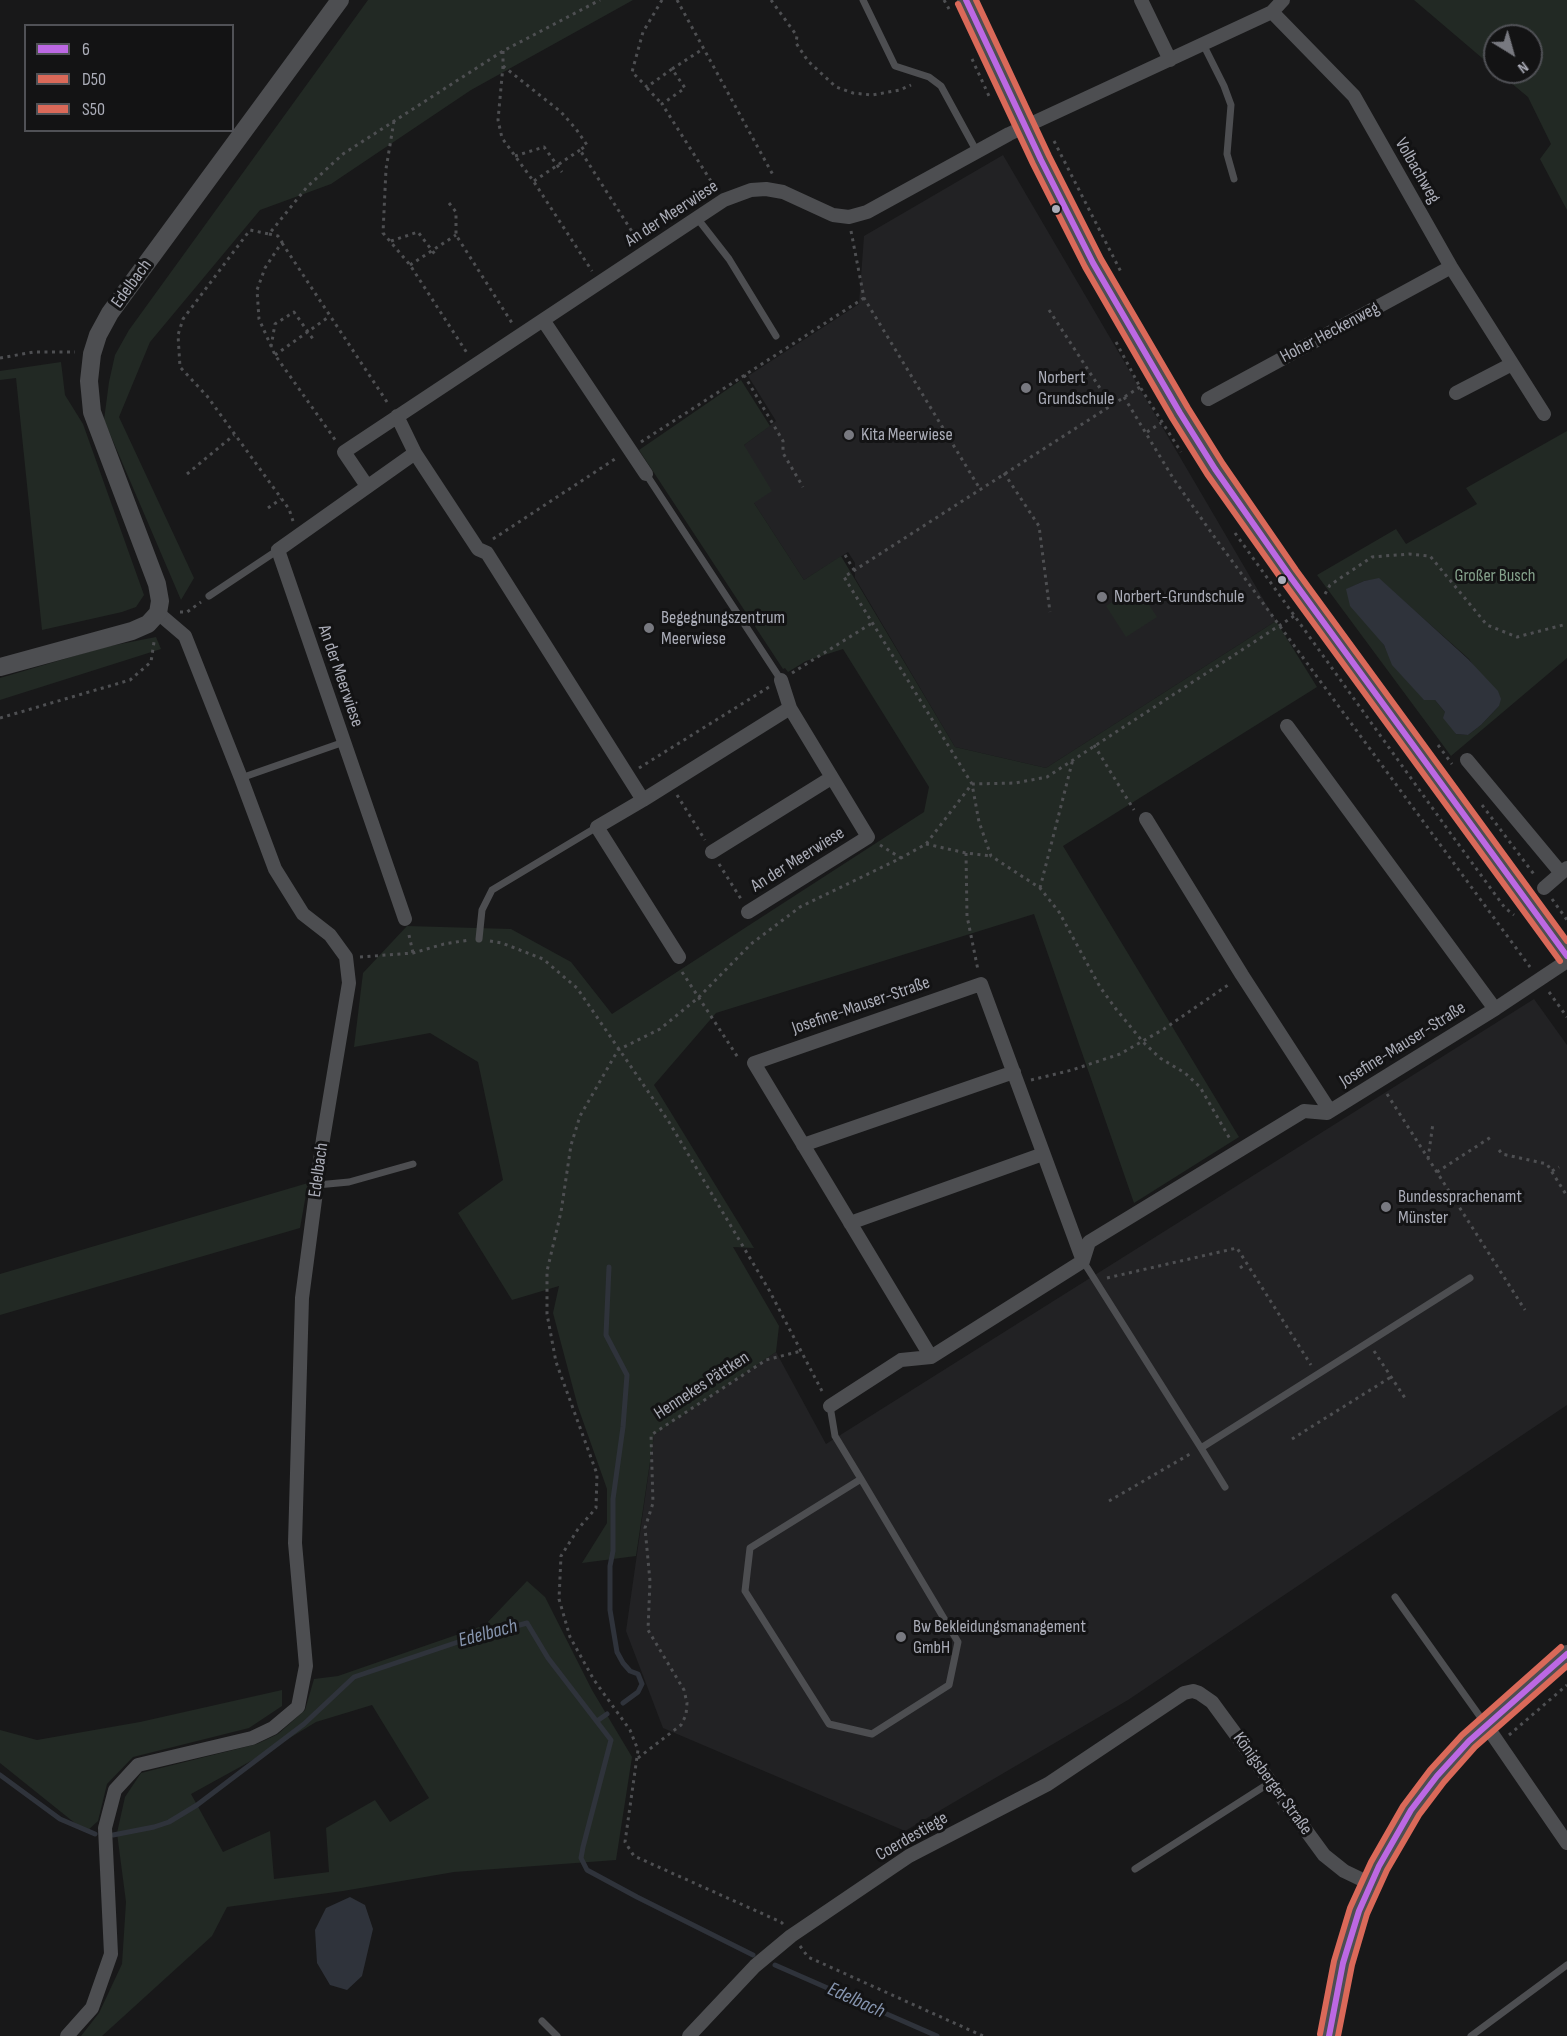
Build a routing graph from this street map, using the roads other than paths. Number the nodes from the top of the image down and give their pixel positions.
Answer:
1 (340, 0) edge
2 (863, 0) edge
3 (966, 0) edge
4 (1141, 0) edge
5 (1283, 0) edge
6 (1272, 12) junction
7 (1203, 44) junction
8 (1170, 60) junction
9 (1025, 126) junction
10 (977, 152) junction
11 (1234, 179) dead end
12 (697, 218) junction
13 (1451, 267) junction
14 (543, 320) junction
15 (776, 336) dead end
16 (1512, 364) junction
17 (1456, 393) dead end
18 (1208, 399) dead end
19 (1544, 414) dead end
20 (397, 416) junction
21 (415, 453) junction
22 (646, 474) joint
23 (367, 486) junction
24 (278, 550) junction
25 (209, 596) road end
26 (158, 613) junction
27 (0, 667) edge
28 (781, 680) joint
29 (790, 708) junction
30 (1287, 726) dead end
31 (344, 742) junction
32 (1467, 760) dead end
33 (241, 778) junction
34 (831, 778) junction
35 (643, 800) junction
36 (1146, 819) road end
37 (597, 827) junction
38 (712, 852) dead end
39 (1564, 870) edge
40 (1544, 888) road end
41 (748, 912) dead end
42 (405, 919) road end
43 (479, 939) road end
44 (1567, 956) edge
45 (679, 957) road end
46 (1567, 961) edge
47 (1495, 1009) junction
48 (1015, 1078) junction
49 (1330, 1111) junction
50 (803, 1145) junction
51 (1043, 1154) junction
52 (413, 1164) dead end
53 (317, 1185) junction
54 (850, 1223) junction
55 (1083, 1261) junction
56 (1470, 1278) dead end
57 (931, 1357) junction
58 (830, 1406) joint
59 (1201, 1448) junction
60 (861, 1479) junction
61 (1225, 1486) dead end
62 (1395, 1597) dead end
63 (1567, 1654) edge
64 (1175, 1698) joint
65 (1486, 1725) junction
66 (1271, 1782) junction
67 (1567, 1843) edge
68 (1134, 1869) dead end
69 (1371, 1884) junction
70 (1567, 1965) edge
71 (542, 2020) dead end
72 (67, 2036) edge
73 (557, 2036) edge
74 (689, 2036) edge
75 (1329, 2036) edge
76 (1471, 2036) edge

1 - 26 street, Edelbach
2 - 10 lane
3 - 9 street
4 - 8 street
5 - 6 street
6 - 7 street
6 - 13 street, Volbachweg
7 - 8 street
7 - 11 lane
8 - 9 street
9 - 10 street
9 - 44 street
10 - 12 street, An der Meerwiese
12 - 14 street, An der Meerwiese
12 - 15 lane
13 - 16 street, Volbachweg
13 - 18 street, Hoher Heckenweg
14 - 20 street, An der Meerwiese
14 - 22 street
16 - 17 street
16 - 19 street, Volbachweg
20 - 21 street
20 - 23 street, An der Meerwiese
21 - 23 street
21 - 35 street
22 - 28 lane
23 - 24 street
24 - 25 lane
24 - 31 street, An der Meerwiese
26 - 27 street
26 - 33 street
28 - 29 street, An der Meerwiese
29 - 34 street, An der Meerwiese
29 - 35 street
30 - 47 street, Josefine-Mauser-Straße
31 - 33 lane
31 - 42 street, An der Meerwiese
32 - 39 street
33 - 53 street, Edelbach
34 - 38 street
34 - 41 street, An der Meerwiese
35 - 37 street
36 - 49 street, Josefine-Mauser-Straße
37 - 43 lane
37 - 45 street
39 - 40 street
46 - 47 street, Josefine-Mauser-Straße
47 - 49 street, Josefine-Mauser-Straße
48 - 50 street
48 - 50 street, Josefine-Mauser-Straße
48 - 51 street
49 - 55 street, Josefine-Mauser-Straße
50 - 54 street
51 - 54 street
51 - 55 street
52 - 53 lane
53 - 72 street, Edelbach
54 - 57 street
55 - 57 street, Josefine-Mauser-Straße
55 - 59 lane
56 - 59 lane
57 - 58 street, Josefine-Mauser-Straße
58 - 60 lane
59 - 61 lane
60 - 60 lane
62 - 65 lane
63 - 65 street
64 - 66 street, Königsberger Straße
64 - 74 street, Coerdestiege
65 - 67 street
65 - 69 street
66 - 68 lane
66 - 69 street, Königsberger Straße
69 - 75 street
70 - 76 lane
71 - 73 lane

